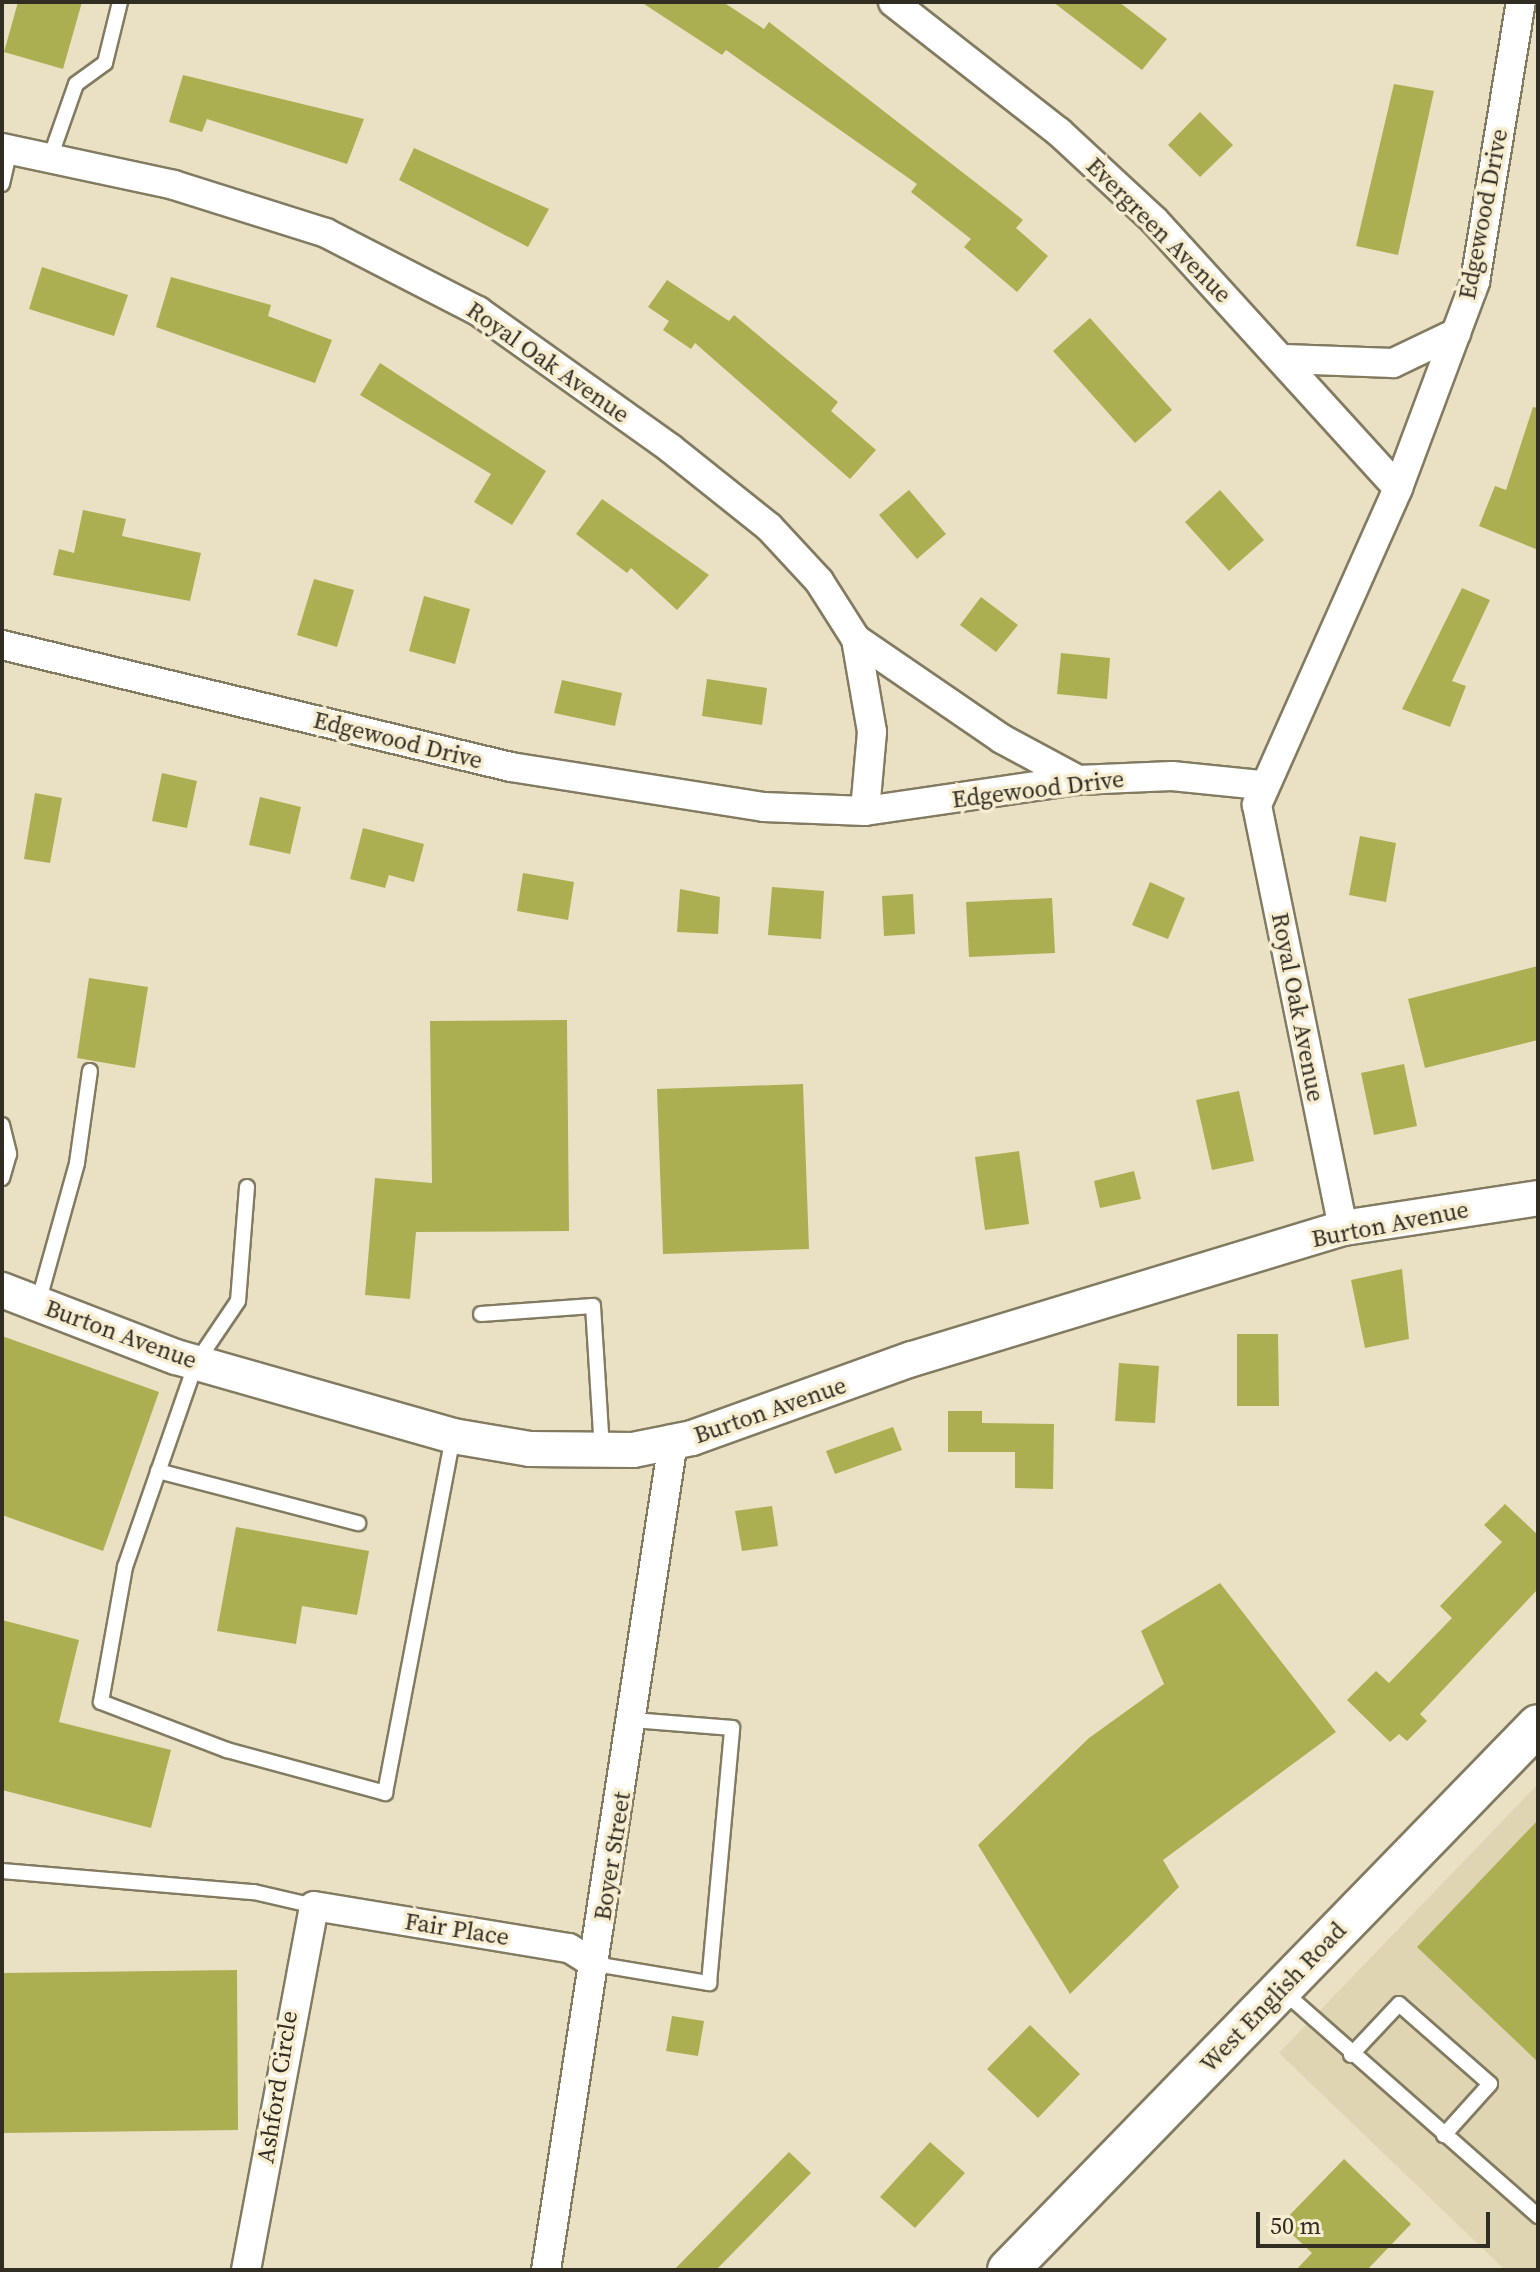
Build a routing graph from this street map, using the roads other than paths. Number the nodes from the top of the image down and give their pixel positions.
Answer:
1 (120, 2) edge
2 (893, 2) edge
3 (1521, 2) edge
4 (6, 149) edge
5 (50, 158) junction
6 (2, 184) edge
7 (1456, 333) junction
8 (1285, 359) junction
9 (1398, 488) junction
10 (856, 639) junction
11 (2, 645) edge
12 (1078, 780) junction
13 (1261, 785) junction
14 (865, 811) junction
15 (90, 1071) dead end
16 (2, 1125) edge
17 (2, 1178) edge
18 (247, 1187) dead end
19 (1538, 1198) edge
20 (1343, 1228) junction
21 (2, 1290) edge
22 (38, 1304) junction
23 (481, 1314) dead end
24 (196, 1363) junction
25 (453, 1436) junction
26 (673, 1442) junction
27 (602, 1449) junction
28 (158, 1471) junction
29 (358, 1523) dead end
30 (633, 1720) junction
31 (1538, 1725) edge
32 (2, 1871) edge
33 (314, 1906) junction
34 (595, 1964) junction
35 (1281, 1989) junction
36 (1351, 2055) junction
37 (1444, 2135) junction
38 (1538, 2216) edge
39 (246, 2270) edge
40 (546, 2270) edge
41 (1008, 2270) edge

1 - 5 lane
2 - 8 street, Evergreen Avenue
3 - 7 street, Edgewood Drive
4 - 5 street, Royal Oak Avenue
4 - 6 lane
5 - 10 street, Royal Oak Avenue
7 - 8 street
7 - 9 street, Edgewood Drive
8 - 9 street, Evergreen Avenue
9 - 13 street, Edgewood Drive
10 - 12 street
10 - 14 street, Royal Oak Avenue
11 - 14 street, Edgewood Drive
12 - 13 street, Edgewood Drive
12 - 14 street, Edgewood Drive
13 - 20 street, Royal Oak Avenue
15 - 22 lane
16 - 17 lane
18 - 24 lane
19 - 20 street, Burton Avenue
20 - 26 street, Burton Avenue
21 - 22 street, Burton Avenue
22 - 24 street, Burton Avenue
23 - 27 lane
24 - 25 street, Burton Avenue
24 - 28 lane
25 - 27 street, Burton Avenue
25 - 28 lane
26 - 27 street, Burton Avenue
26 - 30 street, Boyer Street
28 - 29 lane
30 - 34 street, Boyer Street
30 - 34 lane
31 - 35 main road, West English Road
32 - 33 lane
33 - 34 street, Fair Place
33 - 39 street, Ashford Circle
34 - 40 street, Boyer Street
35 - 36 lane
35 - 41 main road, West English Road
36 - 37 lane
36 - 37 lane
37 - 38 lane

